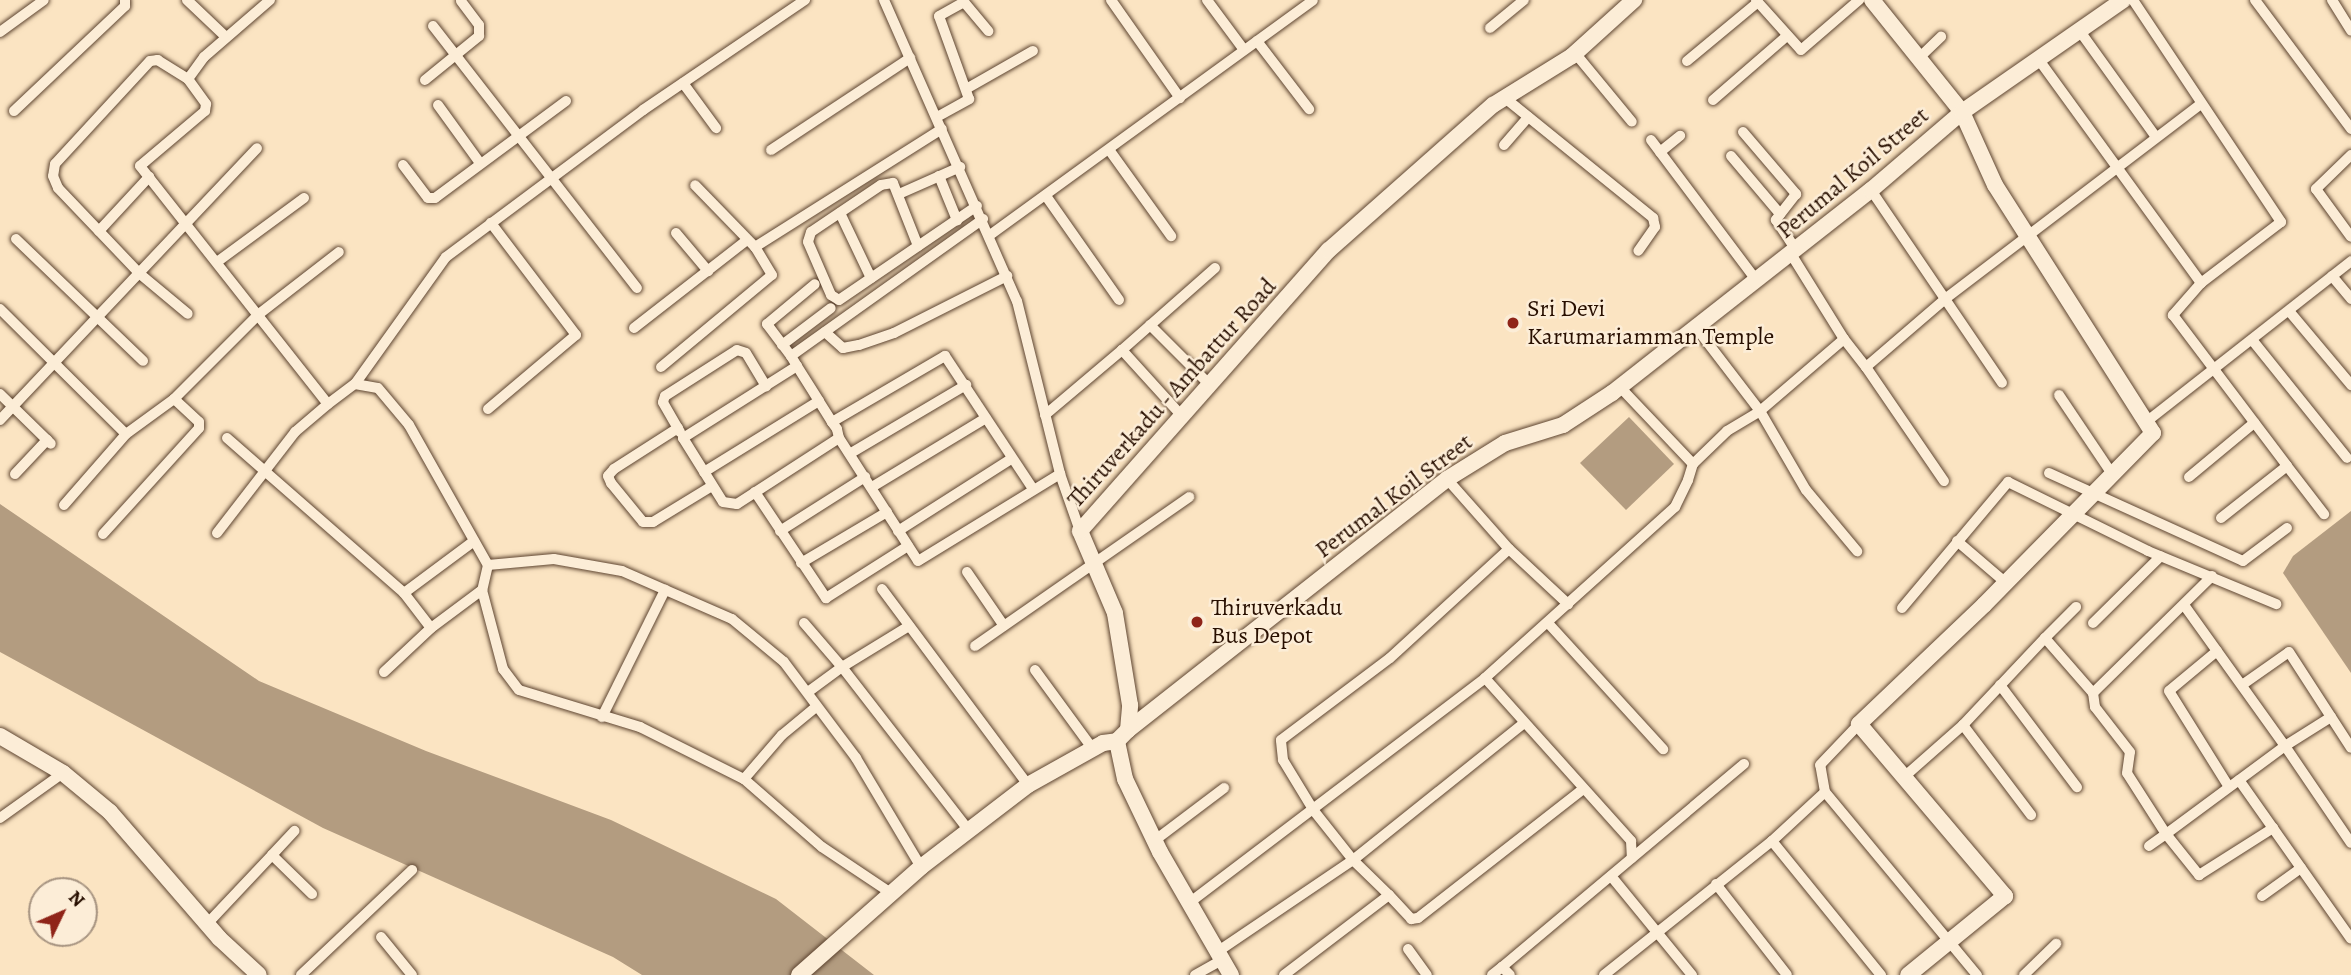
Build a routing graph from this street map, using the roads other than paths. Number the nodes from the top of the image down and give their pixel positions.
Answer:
1 (44, 0) edge
2 (125, 0) edge
3 (187, 0) edge
4 (270, 0) edge
5 (804, 0) edge
6 (884, 0) edge
7 (1111, 0) edge
8 (1207, 0) edge
9 (1313, 0) edge
10 (1524, 0) edge
11 (1634, 0) edge
12 (1859, 0) edge
13 (2133, 0) edge
14 (2255, 0) edge
15 (2332, 0) edge
16 (461, 1) edge
17 (1757, 1) edge
18 (1876, 2) edge
19 (2114, 2) edge
20 (433, 26) dead end
21 (1490, 28) dead end
22 (2079, 30) junction
23 (988, 31) dead end
24 (2351, 31) edge
25 (0, 32) edge
26 (1787, 36) junction
27 (225, 37) junction
28 (1941, 37) dead end
29 (1257, 41) junction
30 (1244, 50) junction
31 (1033, 51) dead end
32 (1576, 54) junction
33 (456, 55) junction
34 (1921, 56) junction
35 (910, 58) junction
36 (2039, 60) junction
37 (1687, 61) dead end
38 (188, 79) junction
39 (425, 80) dead end
40 (683, 83) junction
41 (966, 89) junction
42 (1180, 98) junction
43 (1505, 98) junction
44 (1713, 100) dead end
45 (565, 102) dead end
46 (2201, 104) junction
47 (438, 105) dead end
48 (1309, 109) dead end
49 (14, 111) dead end
50 (1962, 112) junction
51 (937, 117) junction
52 (1528, 117) junction
53 (1632, 122) dead end
54 (716, 128) dead end
55 (2351, 128) edge
56 (942, 129) junction
57 (1743, 132) dead end
58 (519, 134) junction
59 (1679, 136) dead end
60 (2156, 137) junction
61 (1651, 140) dead end
62 (1504, 145) dead end
63 (257, 148) dead end
64 (771, 150) dead end
65 (1110, 151) junction
66 (1660, 152) junction
67 (2351, 155) edge
68 (1731, 156) dead end
69 (480, 163) junction
70 (403, 165) dead end
71 (960, 167) junction
72 (2116, 167) junction
73 (939, 176) junction
74 (149, 177) junction
75 (553, 177) junction
76 (695, 185) dead end
77 (1871, 190) junction
78 (899, 194) junction
79 (1046, 196) junction
80 (304, 198) dead end
81 (977, 206) junction
82 (840, 213) junction
83 (1780, 214) junction
84 (983, 219) junction
85 (957, 220) junction
86 (185, 223) junction
87 (491, 223) junction
88 (99, 230) junction
89 (676, 233) dead end
90 (990, 235) junction
91 (1171, 236) dead end
92 (2029, 237) junction
93 (2351, 237) edge
94 (16, 239) dead end
95 (751, 244) junction
96 (918, 246) junction
97 (1638, 251) dead end
98 (339, 252) dead end
99 (1794, 252) junction
100 (2351, 261) edge
101 (217, 262) junction
102 (1215, 268) dead end
103 (708, 271) junction
104 (140, 274) junction
105 (1007, 276) junction
106 (2332, 276) junction
107 (872, 278) junction
108 (1757, 281) junction
109 (2201, 283) junction
110 (815, 284) dead end
111 (637, 288) dead end
112 (1945, 299) junction
113 (2351, 299) edge
114 (1119, 300) dead end
115 (831, 308) dead end
116 (0, 309) edge
117 (2289, 311) junction
118 (188, 314) dead end
119 (259, 314) junction
120 (96, 317) junction
121 (1150, 325) junction
122 (634, 328) dead end
123 (1697, 329) junction
124 (825, 332) junction
125 (1844, 339) junction
126 (2253, 341) junction
127 (782, 345) junction
128 (1122, 350) junction
129 (143, 361) dead end
130 (794, 361) junction
131 (53, 364) junction
132 (661, 367) dead end
133 (1866, 367) junction
134 (2214, 371) junction
135 (2002, 383) dead end
136 (355, 384) junction
137 (1209, 384) junction
138 (966, 385) junction
139 (2351, 385) edge
140 (766, 386) junction
141 (1620, 387) junction
142 (0, 394) edge
143 (2059, 395) dead end
144 (174, 399) junction
145 (819, 401) junction
146 (328, 404) junction
147 (12, 407) junction
148 (488, 409) dead end
149 (1760, 411) junction
150 (1045, 415) junction
151 (1181, 415) junction
152 (986, 418) junction
153 (0, 420) edge
154 (832, 422) junction
155 (2146, 422) junction
156 (2254, 423) junction
157 (680, 433) junction
158 (126, 434) junction
159 (227, 438) dead end
160 (839, 438) junction
161 (851, 453) junction
162 (2347, 458) dead end
163 (1011, 459) junction
164 (1693, 464) junction
165 (2287, 466) junction
166 (267, 472) junction
167 (704, 472) junction
168 (2049, 473) dead end
169 (15, 474) dead end
170 (1060, 474) junction
171 (2112, 474) junction
172 (865, 477) junction
173 (2189, 477) dead end
174 (1447, 479) junction
175 (1944, 481) dead end
176 (712, 486) junction
177 (872, 487) junction
178 (1033, 489) junction
179 (755, 492) junction
180 (2092, 495) junction
181 (1189, 497) dead end
182 (65, 505) dead end
183 (887, 512) junction
184 (2075, 513) junction
185 (2324, 514) dead end
186 (2221, 518) dead end
187 (2287, 528) dead end
188 (780, 531) junction
189 (898, 531) junction
190 (1080, 531) junction
191 (218, 533) dead end
192 (103, 534) dead end
193 (474, 541) junction
194 (1957, 541) junction
195 (908, 546) junction
196 (1509, 549) junction
197 (1857, 551) dead end
198 (2161, 556) junction
199 (1095, 562) junction
200 (801, 563) junction
201 (488, 565) junction
202 (967, 572) dead end
203 (2212, 576) junction
204 (2006, 583) junction
205 (882, 589) dead end
206 (482, 590) junction
207 (665, 590) junction
208 (404, 593) junction
209 (1568, 604) junction
210 (2276, 604) dead end
211 (2184, 605) junction
212 (2076, 607) dead end
213 (1902, 608) dead end
214 (1548, 623) junction
215 (2093, 623) dead end
216 (804, 624) dead end
217 (909, 626) junction
218 (1004, 626) junction
219 (431, 628) junction
220 (2045, 638) junction
221 (975, 646) dead end
222 (2217, 651) junction
223 (842, 667) junction
224 (1035, 670) dead end
225 (384, 672) dead end
226 (1485, 678) junction
227 (2000, 685) junction
228 (2242, 685) junction
229 (808, 692) junction
230 (2093, 693) junction
231 (817, 706) junction
232 (603, 717) junction
233 (2331, 717) junction
234 (1524, 723) junction
235 (1859, 724) junction
236 (1963, 725) junction
237 (0, 736) edge
238 (1123, 736) junction
239 (2285, 746) junction
240 (1092, 748) junction
241 (2351, 748) edge
242 (1663, 749) dead end
243 (1744, 764) dead end
244 (63, 773) junction
245 (1905, 777) junction
246 (744, 779) junction
247 (2239, 780) junction
248 (1028, 785) junction
249 (2077, 787) dead end
250 (2229, 787) junction
251 (1224, 788) dead end
252 (1582, 790) junction
253 (1825, 792) junction
254 (1314, 811) junction
255 (2031, 815) dead end
256 (0, 818) edge
257 (2273, 828) junction
258 (294, 831) dead end
259 (970, 832) junction
260 (2166, 834) junction
261 (1154, 841) junction
262 (1772, 841) junction
263 (2351, 842) edge
264 (2149, 846) dead end
265 (272, 855) junction
266 (1632, 858) junction
267 (1353, 860) junction
268 (921, 867) junction
269 (2301, 868) junction
270 (412, 870) dead end
271 (1611, 876) junction
272 (1716, 884) junction
273 (891, 893) junction
274 (312, 894) dead end
275 (1389, 895) junction
276 (2262, 896) dead end
277 (1189, 903) junction
278 (207, 925) junction
279 (1656, 931) junction
280 (381, 937) dead end
281 (2351, 939) edge
282 (1950, 941) junction
283 (2056, 944) dead end
284 (1408, 949) dead end
285 (1220, 956) junction
286 (1506, 971) edge
287 (259, 975) edge
288 (302, 975) edge
289 (412, 975) edge
290 (799, 975) edge
291 (1195, 975) edge
292 (1231, 975) edge
293 (1284, 975) edge
294 (1427, 975) edge
295 (1492, 975) edge
296 (1604, 975) edge
297 (1692, 975) edge
298 (1787, 975) edge
299 (1881, 975) edge
300 (1908, 975) edge
301 (1977, 975) edge
302 (2024, 975) edge

1 - 25 street
2 - 49 street
3 - 27 street
4 - 27 street
5 - 40 street
6 - 35 street
7 - 42 street
8 - 30 street
9 - 29 street
10 - 21 street
11 - 32 street, Thiruverkadu - Ambattur Road
12 - 26 street
13 - 46 street
14 - 55 street
15 - 24 street
16 - 33 street
17 - 26 street
17 - 37 street
18 - 34 street
19 - 22 street
20 - 33 street
22 - 36 street
22 - 60 street
23 - 41 street
26 - 44 street
27 - 38 street
28 - 34 street
29 - 30 street
29 - 48 street
30 - 42 street
31 - 41 street
32 - 43 street, Thiruverkadu - Ambattur Road
32 - 53 street
33 - 39 street
33 - 58 street
34 - 50 street
35 - 51 street
35 - 64 street
36 - 50 street
36 - 72 street
38 - 74 street
38 - 88 street
40 - 54 street
40 - 75 street
41 - 51 street
42 - 65 street
43 - 52 street
43 - 137 street, Thiruverkadu - Ambattur Road
45 - 58 street
46 - 60 street
46 - 109 street
47 - 69 street
50 - 77 street, Perumal Koil Street
50 - 92 street
51 - 56 street
52 - 62 street
52 - 97 street
56 - 71 street
56 - 95 street
57 - 83 street
58 - 69 street
58 - 75 street
59 - 66 street
60 - 72 street
61 - 66 street
63 - 86 street
65 - 79 street
65 - 91 street
66 - 108 street
67 - 93 street
68 - 83 street
69 - 70 street
71 - 73 street
71 - 81 street
72 - 92 street
72 - 109 street
73 - 78 street
73 - 85 street
74 - 86 street
74 - 88 street
75 - 87 street
75 - 111 street
76 - 95 street
77 - 99 street, Perumal Koil Street
77 - 112 street
78 - 82 street
78 - 96 street
79 - 90 street
79 - 114 street
80 - 101 street
81 - 84 street
81 - 85 street
82 - 107 street
82 - 107 street
83 - 99 street
84 - 90 street
84 - 124 street
85 - 96 street
86 - 101 street
86 - 104 street
87 - 136 street
87 - 148 street
88 - 104 street
89 - 103 street
90 - 105 street
92 - 112 street
92 - 155 street
94 - 120 street
95 - 103 street
95 - 132 street
96 - 107 street
98 - 119 street
99 - 108 street, Perumal Koil Street
99 - 125 street
100 - 106 street
101 - 119 street
102 - 121 street
103 - 122 street
104 - 118 street
104 - 120 street
105 - 124 street
105 - 150 street
106 - 113 street
106 - 117 street
108 - 123 street, Perumal Koil Street
109 - 134 street
110 - 127 street
112 - 133 street
112 - 135 street
115 - 127 street
116 - 131 street
117 - 126 street
117 - 139 street
119 - 144 street
119 - 146 street
120 - 129 street
120 - 131 street
121 - 128 street
121 - 137 street
123 - 141 street, Perumal Koil Street
123 - 149 street
124 - 130 street
125 - 133 street
125 - 149 street
126 - 134 street
126 - 162 street
127 - 130 street
128 - 150 street
128 - 151 street
130 - 140 street
130 - 145 street
131 - 147 street
131 - 158 street
133 - 175 street
134 - 155 street
134 - 156 street
136 - 146 street
136 - 193 street
137 - 151 street, Thiruverkadu - Ambattur Road
138 - 152 street
138 - 154 street
138 - 161 street
140 - 157 street
140 - 157 street
141 - 164 street
141 - 174 street, Perumal Koil Street
142 - 147 street
143 - 171 street
144 - 158 street
144 - 192 street
145 - 154 street
145 - 167 street
146 - 166 street
147 - 153 street
147 - 169 street
149 - 164 street
149 - 197 street
150 - 170 street
151 - 190 street, Thiruverkadu - Ambattur Road
152 - 163 street
152 - 177 street
154 - 160 street
155 - 171 street
156 - 165 street
156 - 173 street
157 - 167 street
157 - 176 street
158 - 182 street
159 - 166 street
160 - 161 street
160 - 179 street
161 - 172 street
163 - 178 street
163 - 189 street
164 - 209 street
165 - 185 street
165 - 186 street
166 - 191 street
166 - 208 street
167 - 176 street
168 - 180 street
170 - 178 street
170 - 190 street
171 - 180 street
172 - 177 street
172 - 188 street
174 - 196 street
174 - 238 street, Perumal Koil Street
176 - 179 street
177 - 183 street
178 - 195 street
179 - 188 street
180 - 184 street
180 - 187 street
181 - 199 street
183 - 189 street
183 - 200 street
184 - 194 street
184 - 198 street
184 - 204 street
188 - 200 street
189 - 195 street
190 - 199 street, Thiruverkadu - Ambattur Road
193 - 201 street
193 - 208 street
194 - 204 street
194 - 213 street
195 - 200 street
196 - 209 street
196 - 254 street
198 - 203 street
198 - 215 street
199 - 218 street
199 - 238 street, Thiruverkadu - Ambattur Road
201 - 206 street
201 - 207 street
202 - 218 street
203 - 210 street
203 - 211 street
204 - 235 street
205 - 217 street
206 - 219 street
206 - 232 street
207 - 229 street
207 - 232 street
208 - 219 street
209 - 214 street
211 - 222 street
211 - 230 street
212 - 220 street
214 - 226 street
214 - 242 street
216 - 223 street
217 - 223 street
217 - 248 street
218 - 221 street
219 - 225 street
220 - 227 street
220 - 230 street
222 - 228 street
222 - 250 street
223 - 229 street
223 - 259 street
224 - 240 street
226 - 234 street
226 - 254 street
227 - 236 street
227 - 249 street
228 - 233 street
228 - 239 street
229 - 231 street
230 - 260 street
231 - 246 street
231 - 268 street
232 - 246 street
233 - 239 street
233 - 241 street
234 - 252 street
234 - 267 street
235 - 245 street
235 - 253 street
236 - 245 street
236 - 255 street
237 - 244 street
238 - 240 street
238 - 261 street, Thiruverkadu - Ambattur Road
239 - 247 street
239 - 263 street
240 - 248 street
243 - 266 street
244 - 256 street
244 - 278 street
245 - 282 street
246 - 273 street
247 - 250 street
247 - 257 street
248 - 259 street
250 - 260 street
251 - 261 street
252 - 266 street
252 - 275 street
253 - 262 street
253 - 282 street
254 - 267 street
254 - 277 street
257 - 260 street
257 - 269 street
258 - 265 street
259 - 268 street
260 - 264 street
261 - 277 street, Thiruverkadu - Ambattur Road
262 - 272 street
262 - 299 street
265 - 274 street
265 - 278 street
266 - 271 street
267 - 275 street
267 - 285 street
268 - 273 street
269 - 276 street
269 - 281 street
270 - 288 street
271 - 279 street
271 - 286 street
272 - 279 street
272 - 298 street
273 - 290 street
275 - 293 street
277 - 285 street, Thiruverkadu - Ambattur Road
278 - 287 street
279 - 296 street
279 - 297 street
280 - 289 street
282 - 300 street
282 - 301 street
283 - 302 street
284 - 294 street
285 - 291 street
285 - 292 street, Thiruverkadu - Ambattur Road
286 - 295 street

